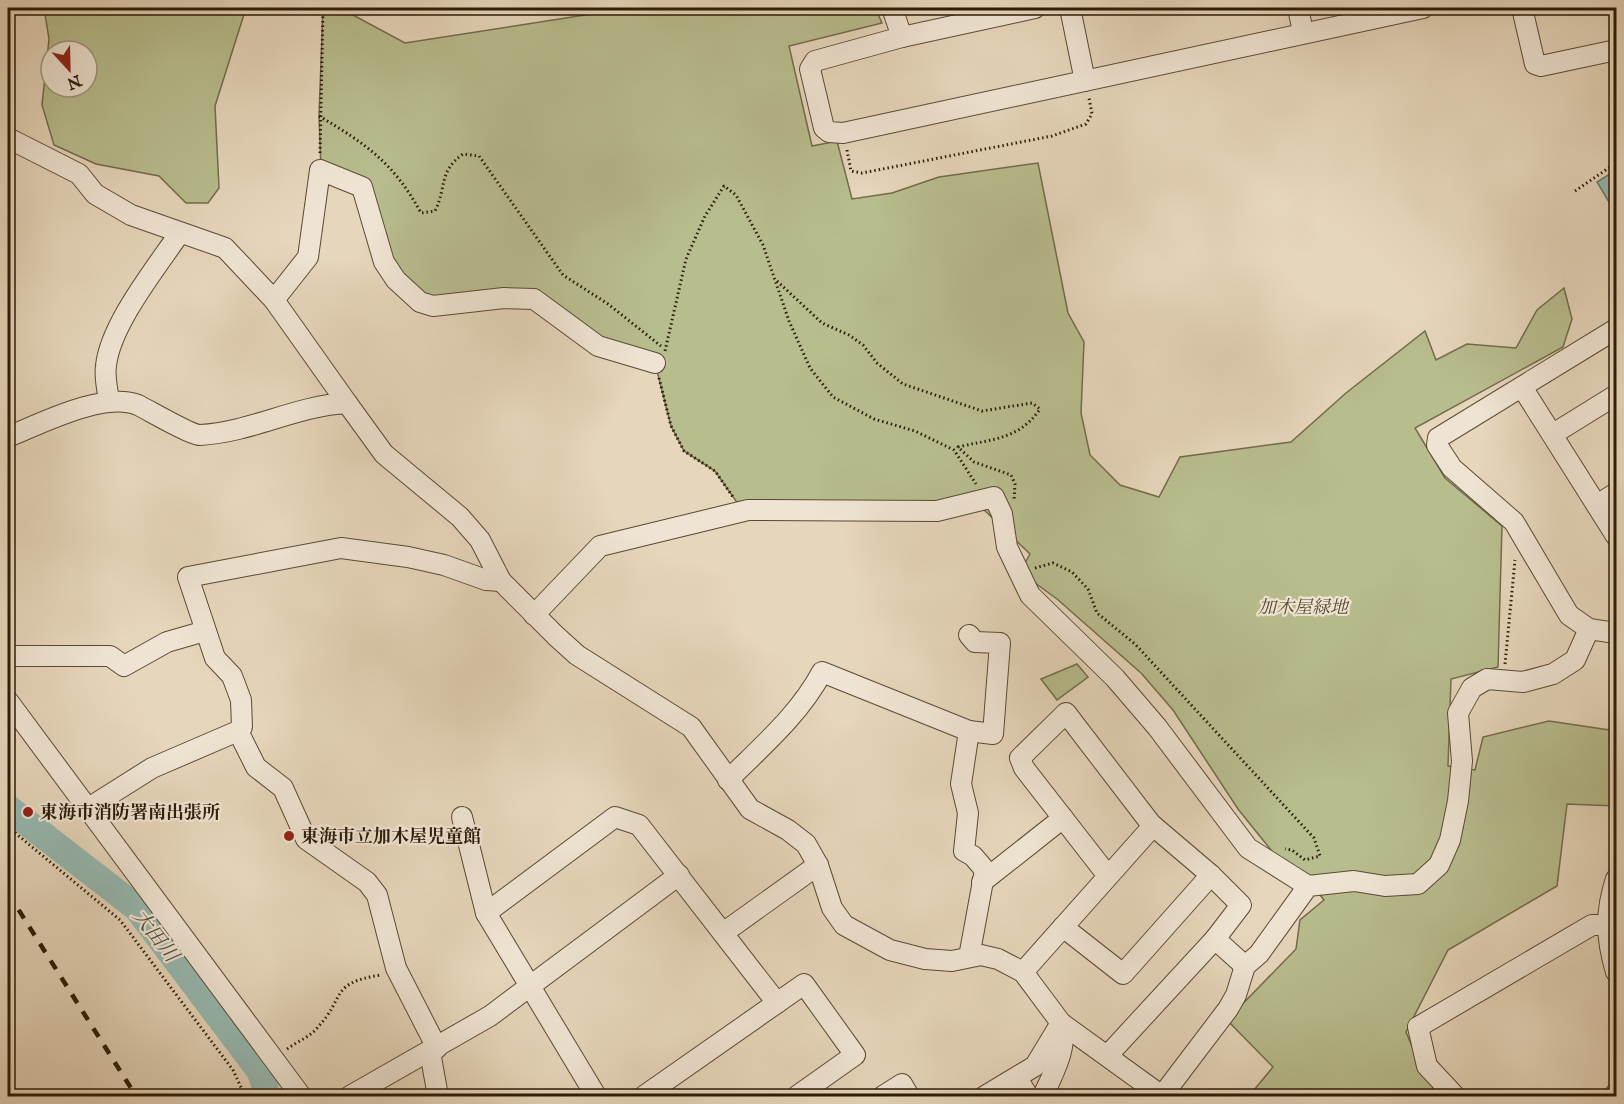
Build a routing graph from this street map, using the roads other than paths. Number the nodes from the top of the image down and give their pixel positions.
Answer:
1 (891, 8) edge
2 (1035, 8) edge
3 (1070, 8) edge
4 (1298, 8) edge
5 (1423, 8) edge
6 (1522, 8) edge
7 (1303, 32) junction
8 (902, 37) junction
9 (1617, 50) edge
10 (1085, 81) junction
11 (8, 138) edge
12 (179, 234) junction
13 (274, 300) junction
14 (1617, 328) edge
15 (661, 357) road end
16 (1522, 387) junction
17 (1617, 395) edge
18 (109, 402) junction
19 (347, 403) junction
20 (1553, 434) junction
21 (8, 437) edge
22 (1617, 493) edge
23 (1597, 506) junction
24 (1617, 537) edge
25 (501, 581) junction
26 (534, 615) junction
27 (1589, 629) junction
28 (205, 631) junction
29 (1617, 633) edge
30 (969, 635) dead end
31 (8, 656) edge
32 (8, 701) edge
33 (238, 731) junction
34 (969, 731) junction
35 (728, 780) junction
36 (87, 809) junction
37 (462, 817) dead end
38 (1063, 818) junction
39 (1153, 826) junction
40 (818, 865) junction
41 (679, 875) junction
42 (1211, 875) junction
43 (1108, 876) junction
44 (1617, 879) edge
45 (982, 882) junction
46 (1308, 886) junction
47 (486, 912) junction
48 (1607, 925) junction
49 (1063, 927) junction
50 (723, 933) junction
51 (1215, 939) junction
52 (969, 957) junction
53 (1245, 966) junction
54 (1023, 972) junction
55 (1617, 972) edge
56 (528, 986) junction
57 (777, 1003) junction
58 (1061, 1023) junction
59 (434, 1050) junction
60 (1108, 1055) junction
61 (1017, 1078) junction
62 (301, 1096) edge
63 (350, 1096) edge
64 (438, 1096) edge
65 (596, 1096) edge
66 (644, 1096) edge
67 (797, 1096) edge
68 (883, 1096) edge
69 (909, 1096) edge
70 (986, 1096) edge
71 (1028, 1096) edge
72 (1043, 1096) edge
73 (1162, 1096) edge
74 (1455, 1096) edge

1 - 8 street
2 - 8 street
3 - 10 street
4 - 7 street
5 - 7 street
6 - 9 street
7 - 10 street
8 - 10 street
11 - 12 street
12 - 13 street
12 - 18 street
13 - 15 street
13 - 19 street
14 - 16 street
16 - 20 street
16 - 27 street
17 - 20 street
18 - 19 street
18 - 21 street
19 - 25 street
20 - 23 street
22 - 23 street
23 - 24 street
25 - 26 street
25 - 28 street
26 - 35 street
26 - 46 street
27 - 29 street
27 - 46 street
28 - 31 street
28 - 33 street
30 - 34 street
32 - 36 street
33 - 36 street
33 - 59 street
34 - 35 street
34 - 45 street
35 - 40 street
36 - 62 street
37 - 47 street
38 - 39 street
38 - 43 street
38 - 45 street
39 - 42 street
39 - 43 street
40 - 50 street
40 - 52 street
41 - 47 street
41 - 50 street
41 - 56 street
42 - 49 street
42 - 51 street
43 - 49 street
44 - 48 street
45 - 52 street
46 - 53 street
47 - 56 street
48 - 55 street
48 - 74 street
49 - 54 street
50 - 57 street
51 - 53 street
51 - 60 street
52 - 54 street
53 - 73 street
54 - 58 street
56 - 59 street
56 - 65 street
57 - 66 street
57 - 67 street
58 - 60 street
58 - 61 street
58 - 72 street
59 - 63 street
59 - 64 street
60 - 73 street
61 - 70 street
61 - 71 street
68 - 69 street

